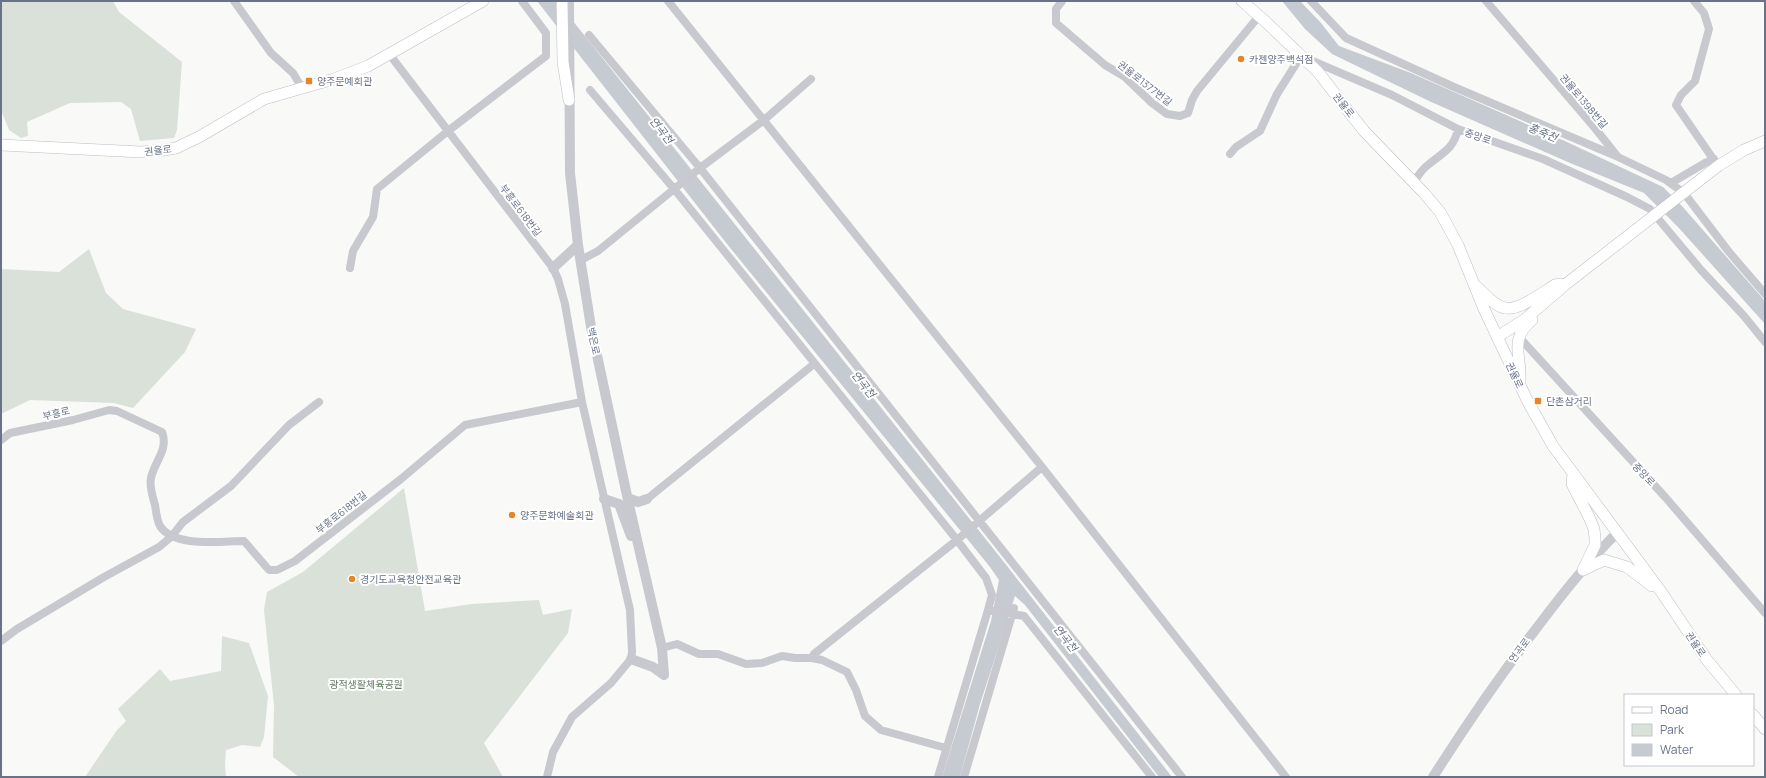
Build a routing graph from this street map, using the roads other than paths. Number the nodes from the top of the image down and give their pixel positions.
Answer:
1 (234, 1) edge
2 (483, 1) edge
3 (522, 1) edge
4 (668, 1) edge
5 (1062, 1) edge
6 (1242, 1) edge
7 (1311, 1) edge
8 (1486, 1) edge
9 (1694, 1) edge
10 (567, 4) edge
11 (1259, 16) junction
12 (589, 35) dead end
13 (390, 55) junction
14 (1301, 56) junction
15 (811, 78) dead end
16 (302, 88) junction
17 (590, 90) dead end
18 (570, 100) joint
19 (764, 120) junction
20 (1458, 129) junction
21 (448, 131) junction
22 (1765, 141) edge
23 (1, 145) edge
24 (1230, 154) dead end
25 (1618, 157) junction
26 (1716, 163) junction
27 (700, 168) junction
28 (1414, 182) junction
29 (1671, 184) junction
30 (675, 190) junction
31 (1681, 194) junction
32 (1657, 214) junction
33 (578, 245) junction
34 (581, 260) junction
35 (350, 268) dead end
36 (553, 268) junction
37 (1473, 283) junction
38 (1566, 284) junction
39 (1765, 294) edge
40 (1497, 337) junction
41 (1519, 337) junction
42 (1765, 342) edge
43 (814, 364) junction
44 (1520, 386) junction
45 (319, 402) dead end
46 (582, 402) junction
47 (1, 440) edge
48 (1042, 467) junction
49 (1573, 474) junction
50 (627, 495) junction
51 (604, 499) junction
52 (647, 499) joint
53 (979, 519) junction
54 (1618, 533) junction
55 (171, 537) junction
56 (957, 540) junction
57 (644, 568) junction
58 (1583, 570) junction
59 (1662, 593) junction
60 (988, 610) junction
61 (1014, 612) junction
62 (1765, 613) edge
63 (1, 640) edge
64 (662, 648) junction
65 (812, 658) junction
66 (631, 660) junction
67 (1735, 694) edge
68 (1754, 716) edge
69 (1765, 729) edge
70 (946, 748) junction
71 (547, 777) edge
72 (938, 777) edge
73 (964, 777) edge
74 (1152, 777) edge
75 (1182, 777) edge
76 (1286, 777) edge
77 (1433, 777) edge

1 - 16 street
2 - 13 main road, 권율로
3 - 21 street
4 - 19 street
5 - 11 street, 권율로1377번길
6 - 11 main road, 권율로
7 - 25 street
8 - 25 street, 권율로1398번길
9 - 26 street
10 - 18 main road
11 - 14 main road, 권율로
12 - 27 street
13 - 16 main road, 권율로
13 - 21 street, 부흥로618번길
14 - 20 street, 중앙로
14 - 24 street
14 - 28 main road, 권율로
15 - 19 street
16 - 23 main road, 권율로
17 - 30 street
18 - 33 street, 백은로
19 - 27 street
19 - 48 street
20 - 28 street
20 - 32 street, 중앙로
21 - 35 street
21 - 36 street, 부흥로618번길
22 - 26 main road
25 - 29 street, 권율로1398번길
26 - 29 street
26 - 31 main road
27 - 30 street
27 - 53 street
28 - 37 main road, 권율로
29 - 31 street, 권율로1398번길
30 - 34 street
30 - 43 street
31 - 32 main road
31 - 39 street, 권율로1398번길
32 - 38 main road
32 - 42 street, 중앙로
33 - 34 street, 백은로
33 - 36 street
34 - 50 street, 백은로
36 - 46 street, 부흥로618번길
37 - 38 main road
37 - 40 main road, 권율로
38 - 40 main road
38 - 41 main road
40 - 44 main road, 권율로
41 - 44 main road
41 - 62 street, 중앙로
43 - 52 street
43 - 56 street
44 - 49 main road, 권율로
45 - 55 street
46 - 51 street, 부흥로618번길
46 - 55 street, 부흥로618번길
47 - 55 street, 부흥로
48 - 53 street
48 - 76 street
49 - 54 main road, 권율로
49 - 58 main road
50 - 51 street
50 - 52 street
50 - 57 street, 백은로
51 - 57 street
51 - 66 street, 부흥로618번길
53 - 56 street
53 - 75 street
54 - 58 street, 연곡로
54 - 59 main road, 권율로
55 - 63 street
56 - 60 street
56 - 65 street
57 - 64 street, 백은로
58 - 59 main road
58 - 77 street, 연곡로
59 - 67 main road, 권율로
60 - 61 street
60 - 70 street
61 - 73 street
61 - 74 street
64 - 65 street
64 - 66 street, 백은로
65 - 70 street
66 - 71 street
68 - 69 main road
70 - 72 street

